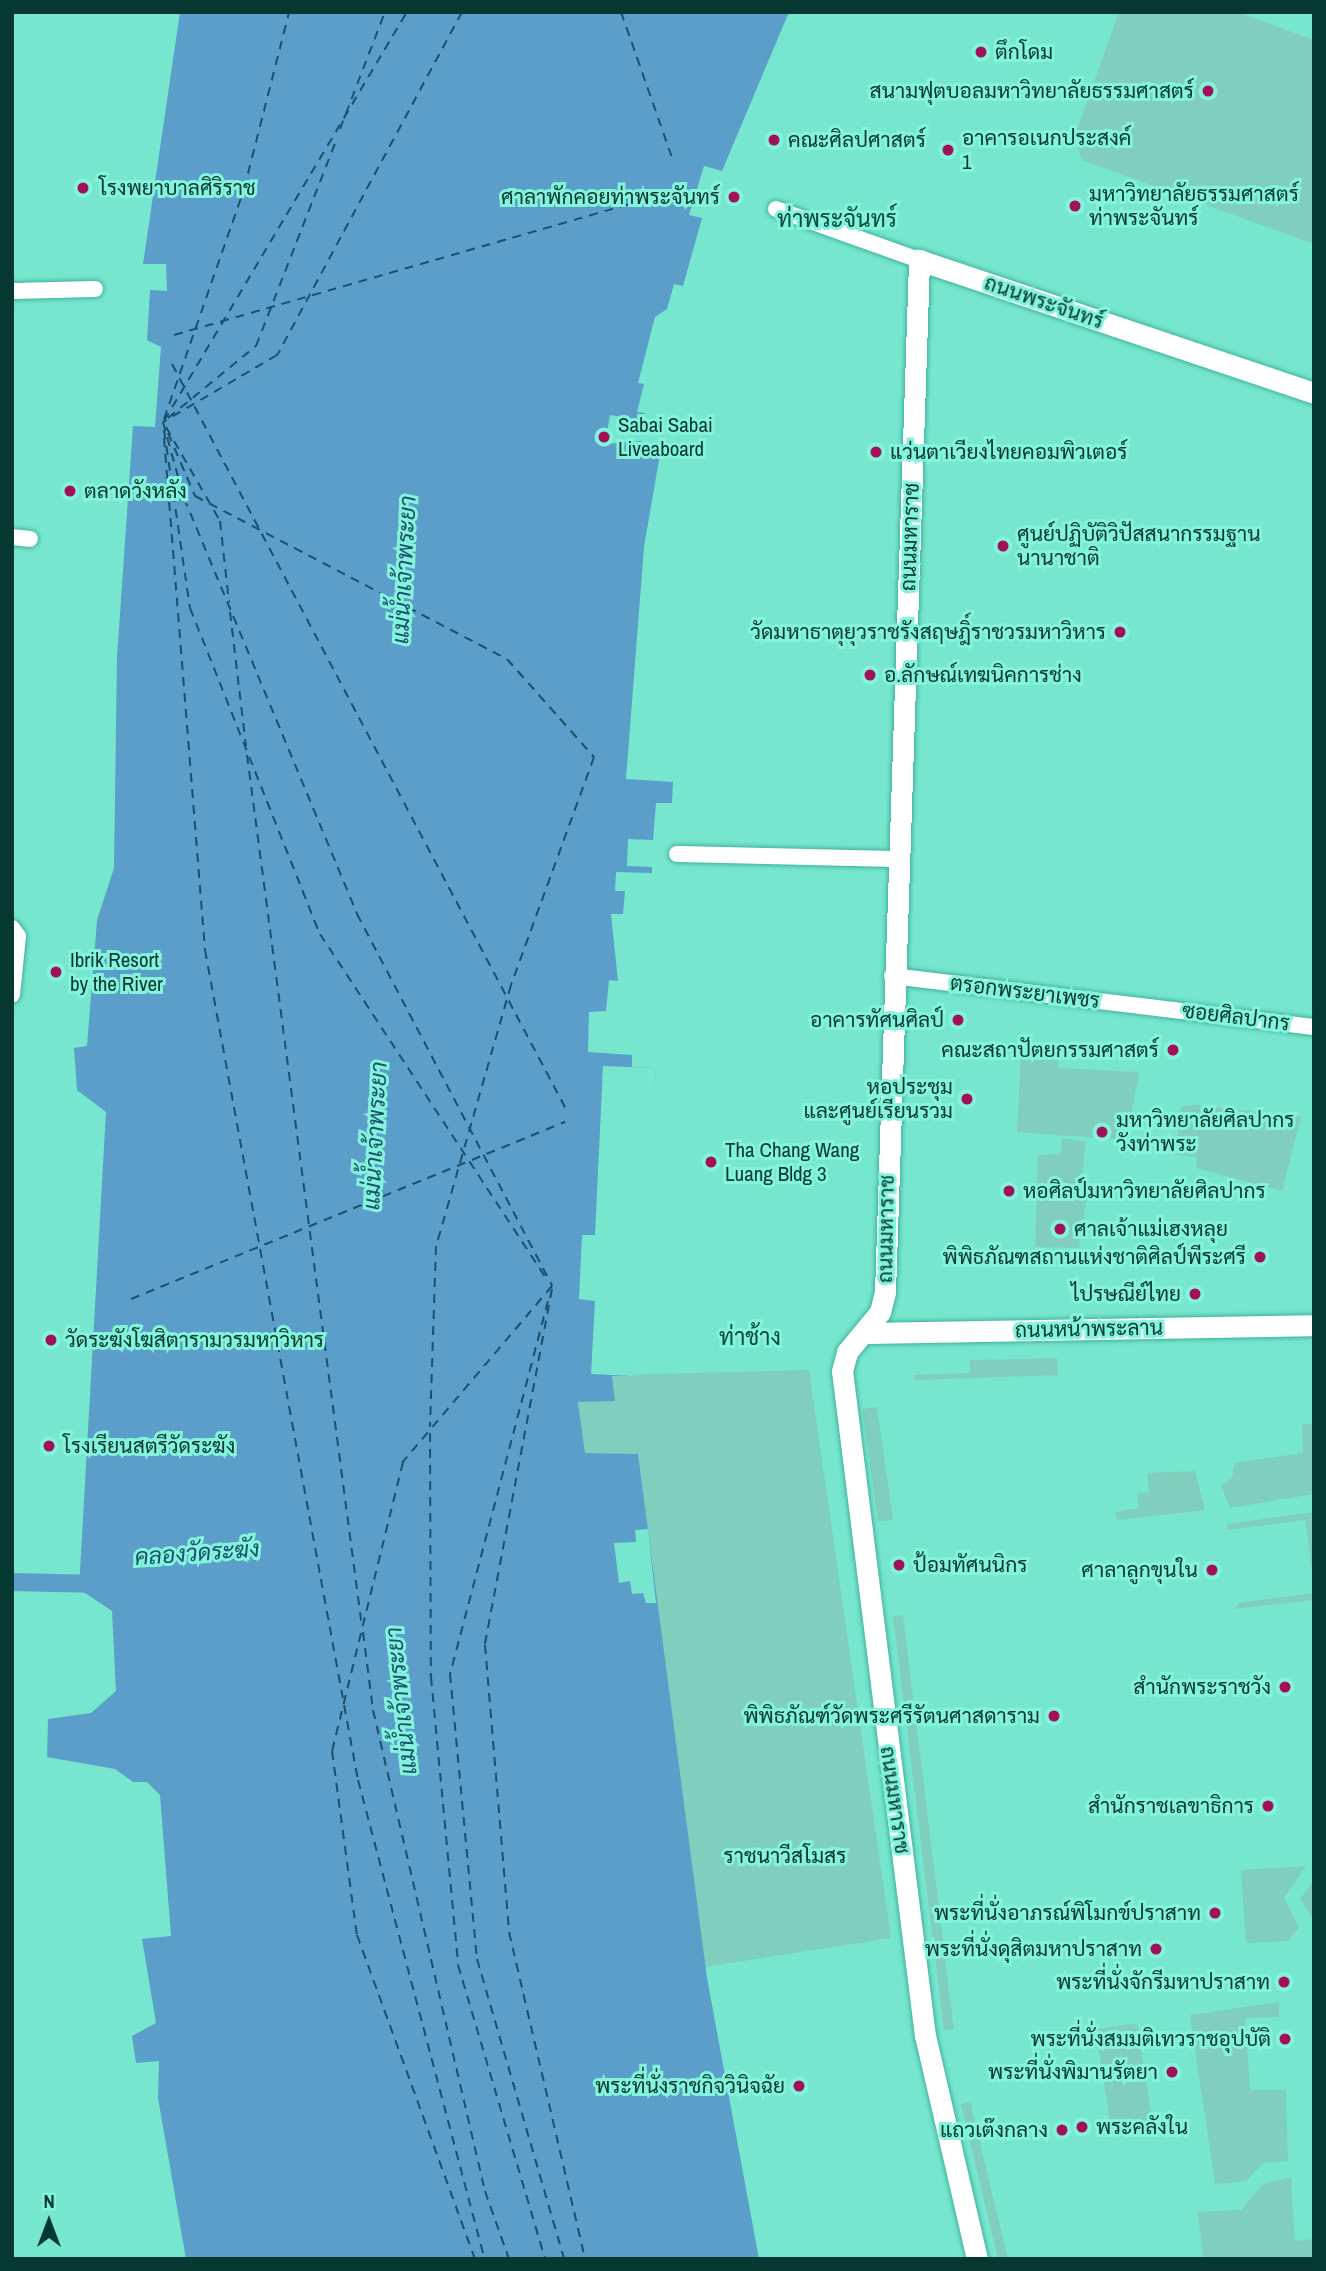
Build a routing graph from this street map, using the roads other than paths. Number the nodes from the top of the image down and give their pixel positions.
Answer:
1 (776, 209) dead end
2 (912, 256) junction
3 (95, 289) dead end
4 (12, 292) edge
5 (1314, 393) edge
6 (12, 537) edge
7 (30, 540) dead end
8 (677, 854) dead end
9 (898, 859) junction
10 (14, 928) edge
11 (892, 976) junction
12 (12, 995) edge
13 (1159, 1008) joint
14 (1314, 1027) edge
15 (1314, 1325) edge
16 (864, 1333) junction
17 (977, 2259) edge

1 - 2 street, ถนนพระจันทร์
2 - 5 street, ถนนพระจันทร์
2 - 9 street, ถนนมหาราช
3 - 4 street
6 - 7 street
8 - 9 street
9 - 11 street, ถนนมหาราช
10 - 12 street
11 - 13 street, ตรอกพระยาเพชร
11 - 16 street, ถนนมหาราช
13 - 14 street, ซอยศิลปากร
15 - 16 street, ถนนหน้าพระลาน
16 - 17 street, ถนนมหาราช

